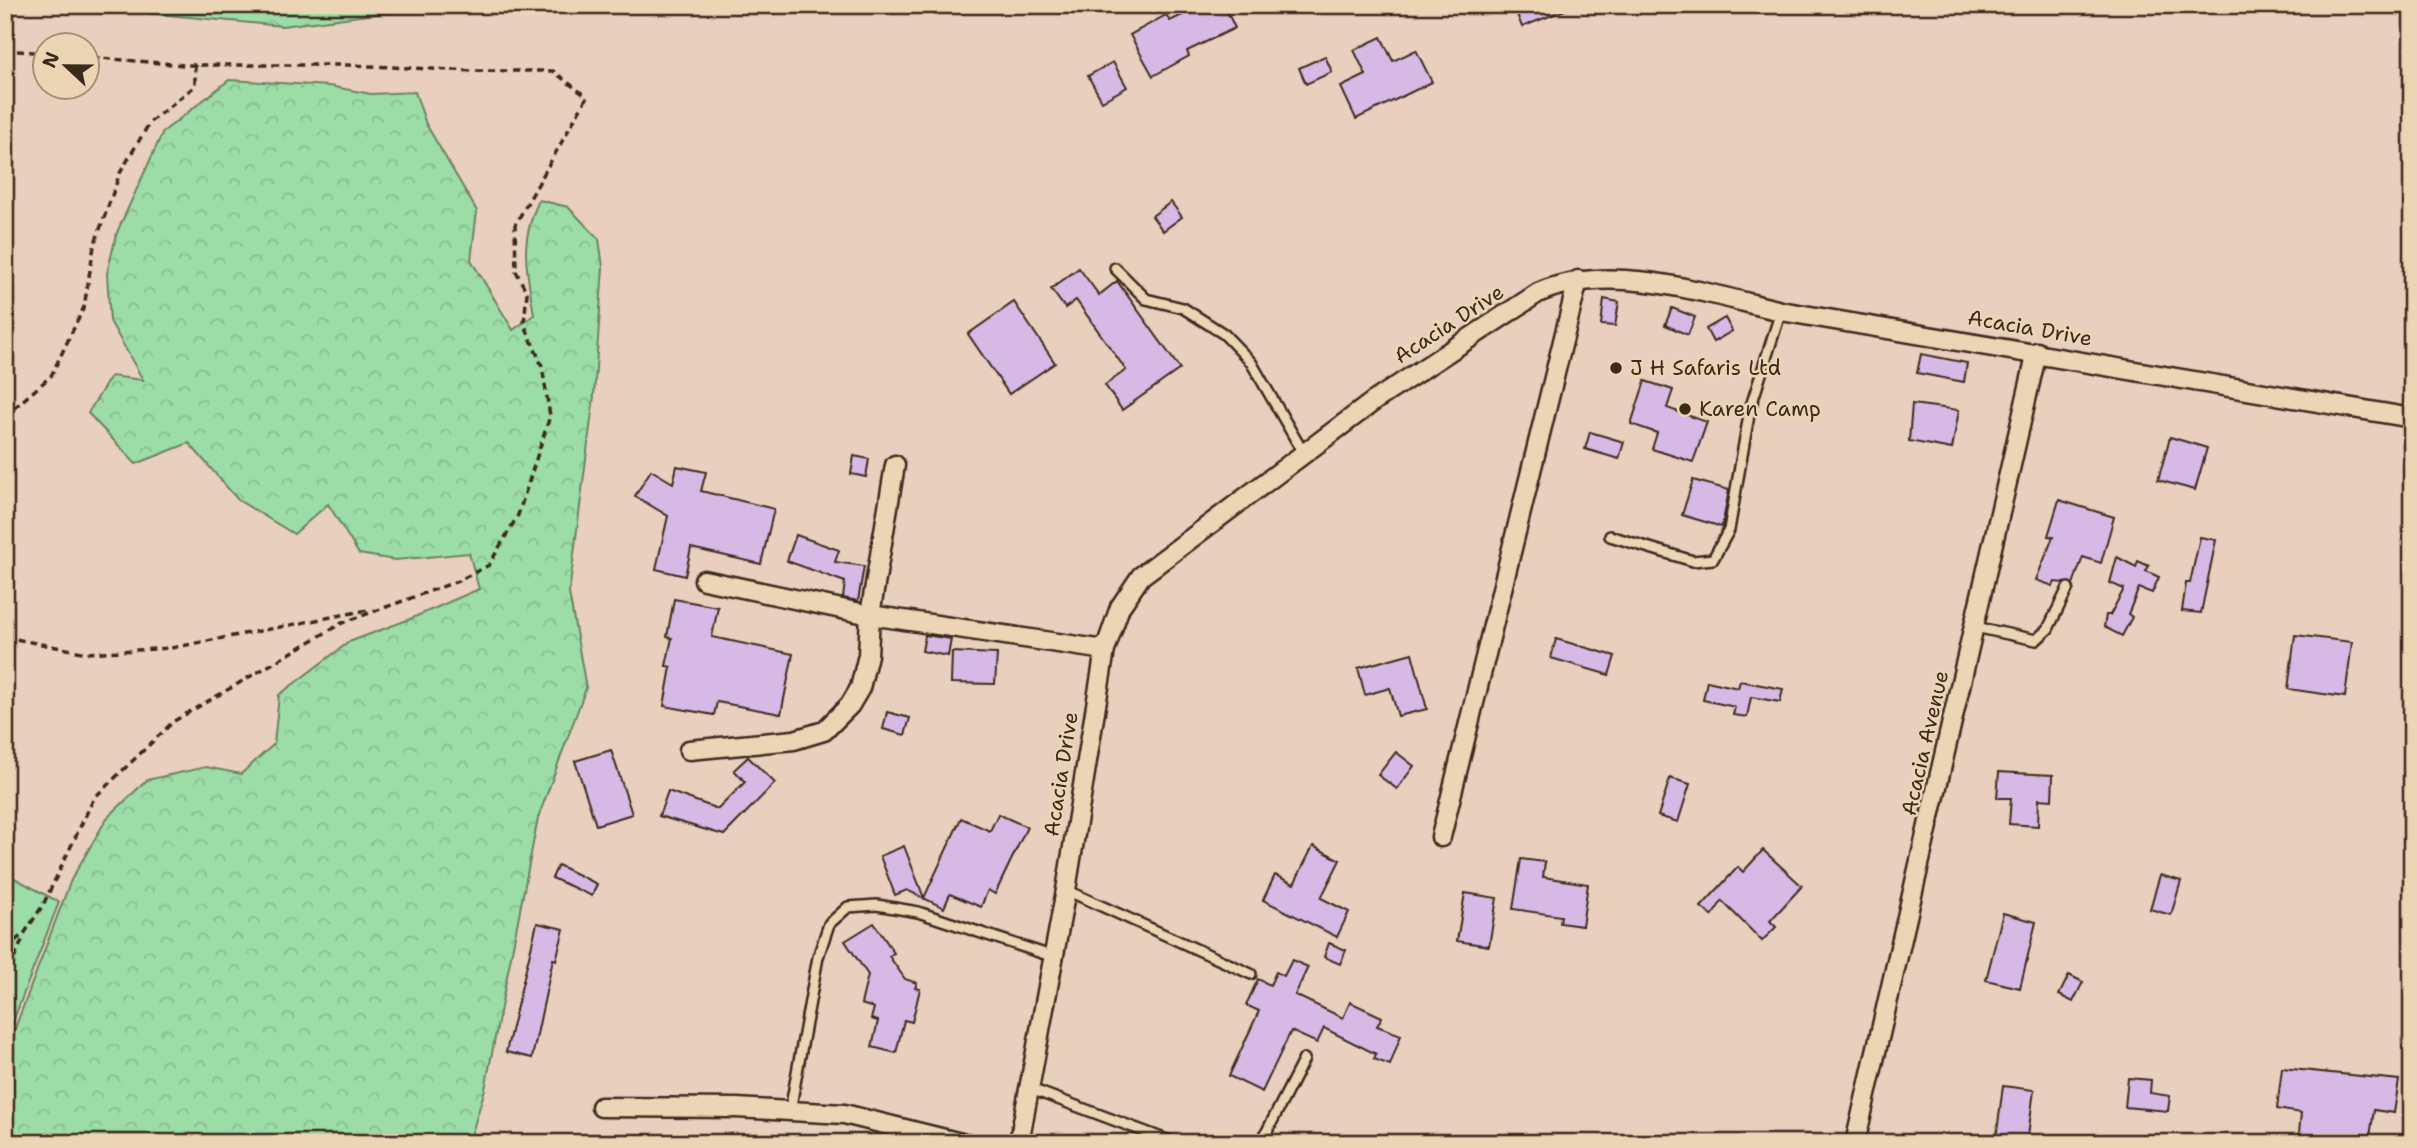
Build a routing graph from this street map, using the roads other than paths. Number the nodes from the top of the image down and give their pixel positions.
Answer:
1 (1115, 268) dead end
2 (1577, 280) junction
3 (1781, 311) junction
4 (2037, 352) junction
5 (2412, 418) edge
6 (1304, 454) junction
7 (895, 465) dead end
8 (1610, 536) dead end
9 (704, 580) dead end
10 (2068, 588) dead end
11 (870, 615) junction
12 (1975, 627) junction
13 (1105, 650) junction
14 (689, 750) dead end
15 (1441, 837) dead end
16 (1066, 890) junction
17 (1054, 957) junction
18 (1251, 974) dead end
19 (1304, 1059) dead end
20 (1031, 1089) junction
21 (601, 1107) dead end
22 (790, 1111) junction
23 (961, 1143) edge
24 (1019, 1143) edge
25 (1175, 1143) edge
26 (1261, 1143) edge
27 (1855, 1143) edge

1 - 6 lane
2 - 3 street, Acacia Drive
2 - 6 street, Acacia Drive
2 - 15 street
3 - 4 street, Acacia Drive
3 - 8 lane
4 - 5 street, Acacia Drive
4 - 12 street, Acacia Avenue
6 - 13 street, Acacia Drive
7 - 11 street
9 - 11 street
10 - 12 lane
11 - 13 street
11 - 14 street
12 - 27 street, Acacia Avenue
13 - 16 street, Acacia Drive
16 - 17 street, Acacia Drive
16 - 18 lane
17 - 20 street, Acacia Drive
17 - 22 lane
19 - 26 lane
20 - 24 street, Acacia Drive
20 - 25 lane
21 - 22 street
22 - 23 street

